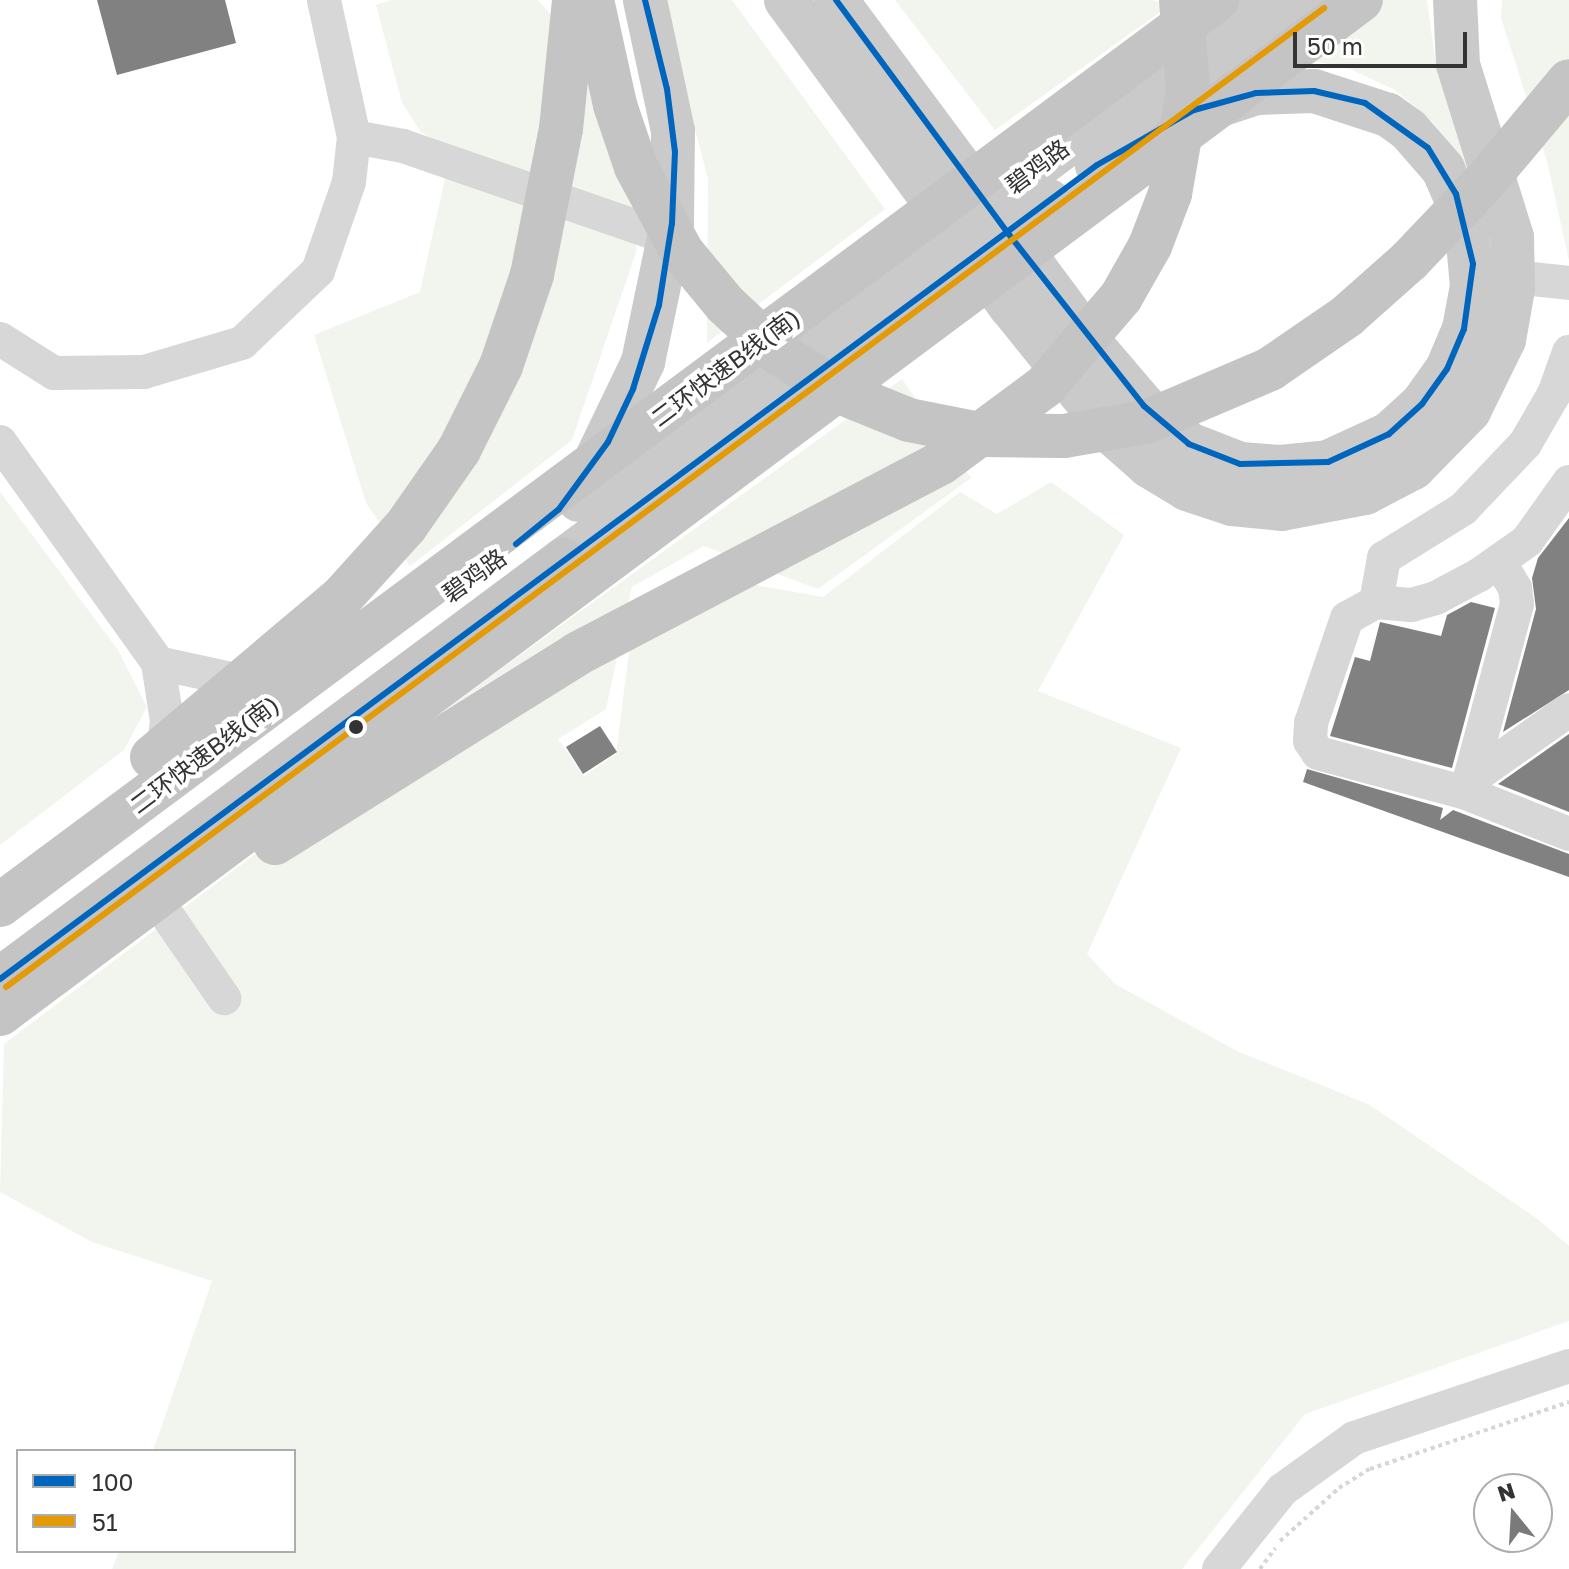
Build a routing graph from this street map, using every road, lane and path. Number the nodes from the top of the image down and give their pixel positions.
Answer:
1 (324, 0) edge
2 (574, 0) edge
3 (592, 0) edge
4 (645, 0) edge
5 (786, 0) edge
6 (836, 0) edge
7 (1181, 0) edge
8 (1217, 0) edge
9 (1260, 0) edge
10 (1318, 0) edge
11 (1361, 0) edge
12 (1455, 0) edge
13 (1569, 81) edge
14 (354, 137) junction
15 (1097, 165) junction
16 (1039, 187) junction
17 (672, 231) junction
18 (1514, 277) junction
19 (1569, 283) edge
20 (0, 339) edge
21 (1569, 352) edge
22 (0, 442) edge
23 (1569, 482) edge
24 (552, 543) junction
25 (1499, 561) junction
26 (1376, 602) junction
27 (158, 663) junction
28 (314, 691) junction
29 (1569, 710) edge
30 (1467, 787) junction
31 (156, 808) junction
32 (1569, 833) edge
33 (140, 875) junction
34 (0, 879) edge
35 (0, 905) edge
36 (0, 927) edge
37 (0, 979) edge
38 (224, 998) dead end
39 (0, 1017) edge
40 (1569, 1366) edge
41 (1569, 1402) edge
42 (1219, 1569) edge
43 (1260, 1569) edge

1 - 14 street
2 - 17 main road
2 - 34 highway, bridge
3 - 13 highway, bridge
4 - 17 main road
5 - 18 main road
6 - 15 main road
7 - 39 highway, bridge
8 - 35 highway, 二环快速B线(南), bridge
9 - 16 main road, 碧鸡路
10 - 15 main road, 碧鸡路
11 - 39 highway, bridge
12 - 18 main road
14 - 17 street
14 - 20 street
15 - 16 main road, 碧鸡路
16 - 24 main road, 碧鸡路, bridge
17 - 24 main road
18 - 19 street
21 - 26 street
22 - 27 street
23 - 25 street
24 - 28 highway, 碧鸡路
24 - 33 highway, 碧鸡路
25 - 26 street
25 - 30 street
26 - 30 street
27 - 28 street
27 - 31 street
28 - 31 highway, 碧鸡路
29 - 30 street
30 - 32 street
31 - 36 highway, 碧鸡路
33 - 37 highway, 碧鸡路
33 - 38 street
40 - 42 street
41 - 43 path

